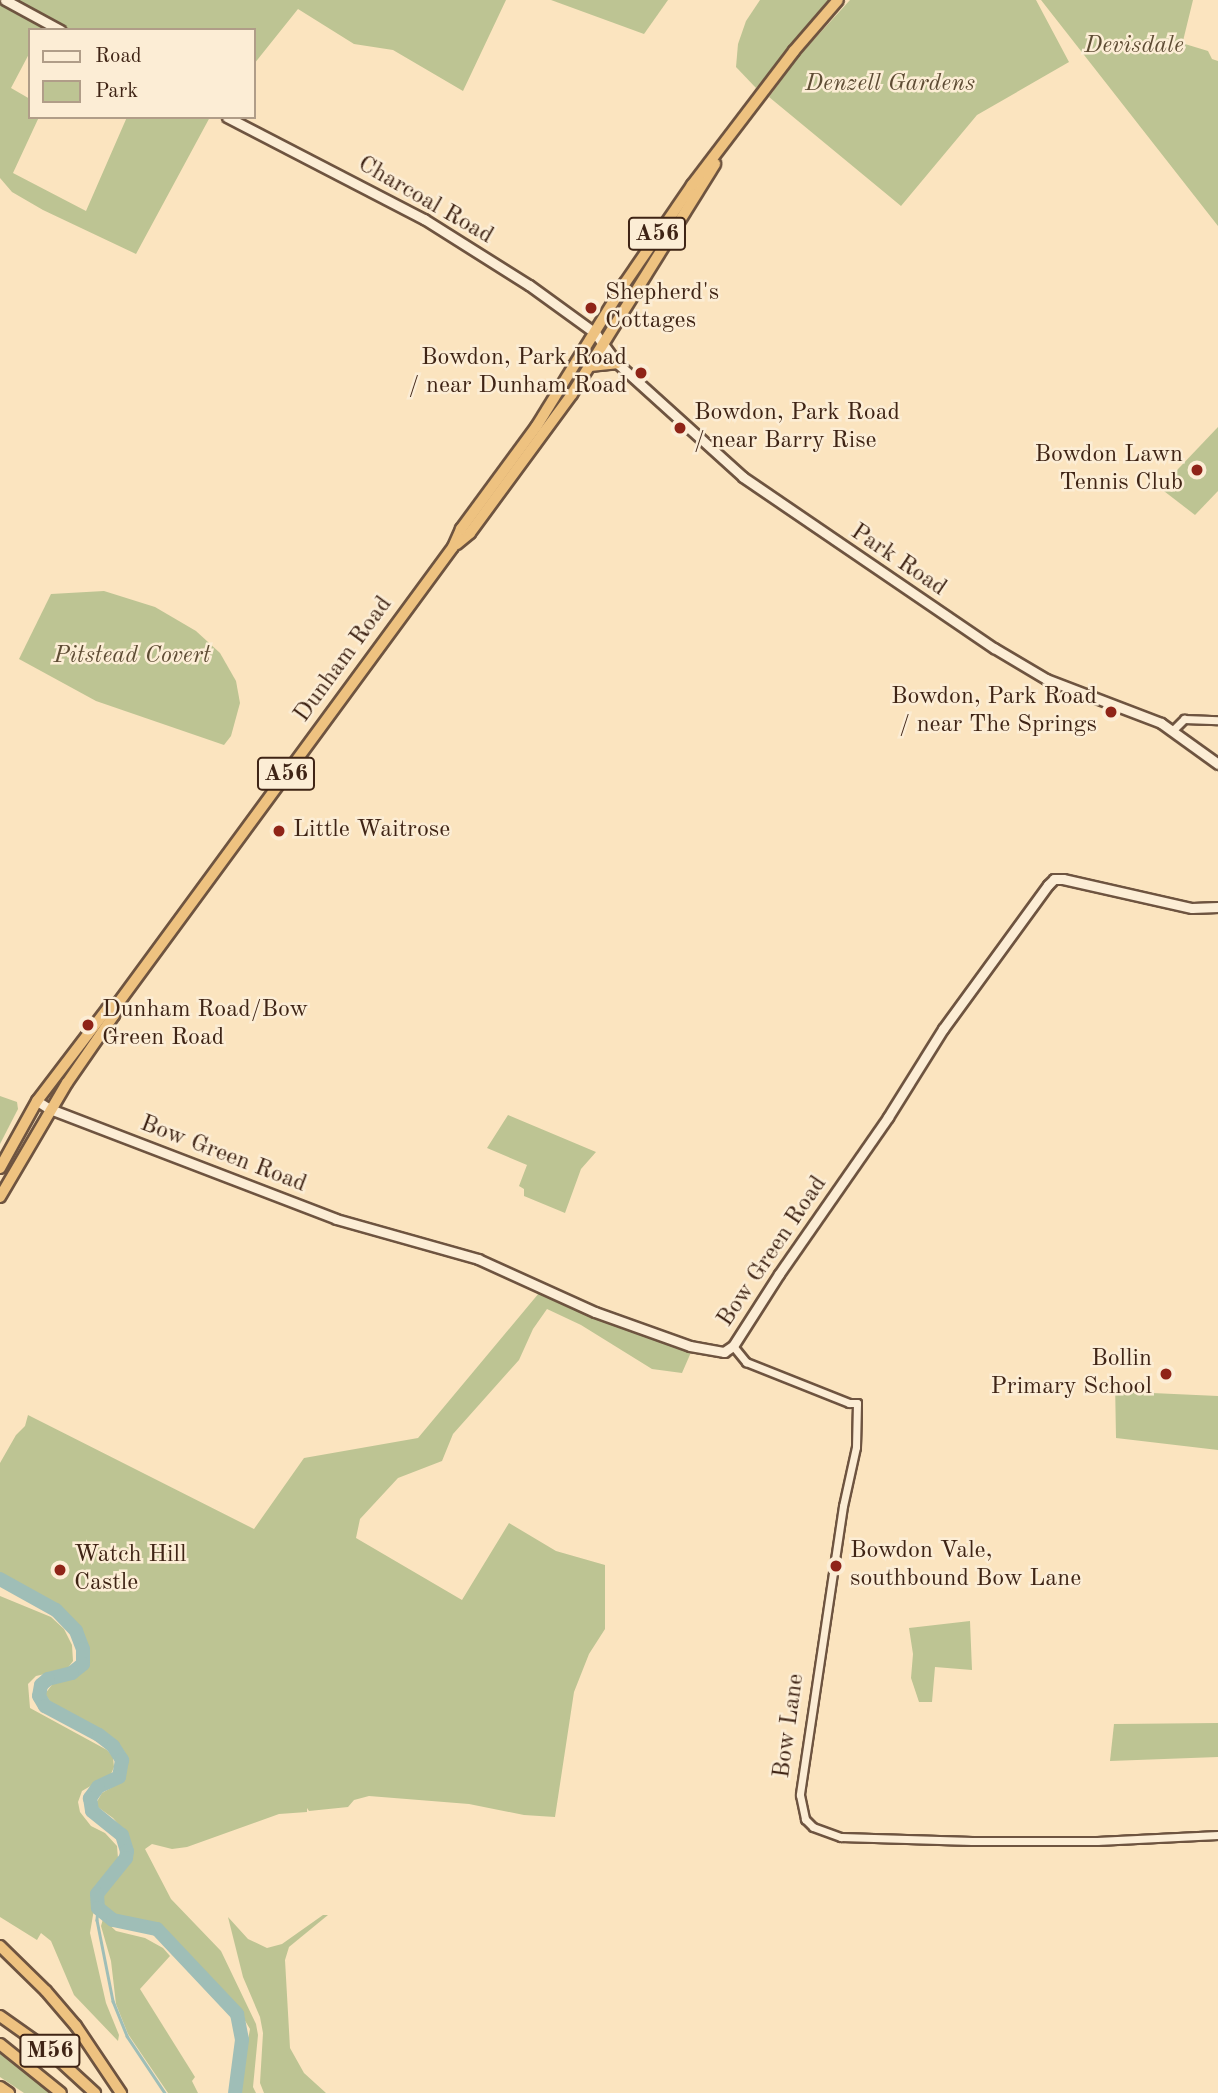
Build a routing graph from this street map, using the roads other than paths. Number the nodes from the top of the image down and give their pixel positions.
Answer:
1 (5, 0) edge
2 (838, 0) edge
3 (56, 28) edge
4 (231, 119) edge
5 (728, 141) junction
6 (623, 311) junction
7 (595, 333) junction
8 (603, 347) junction
9 (617, 363) junction
10 (590, 366) junction
11 (571, 373) junction
12 (453, 547) junction
13 (1218, 720) edge
14 (1173, 730) junction
15 (1218, 764) edge
16 (1218, 907) edge
17 (119, 1002) junction
18 (37, 1101) junction
19 (50, 1109) junction
20 (0, 1168) edge
21 (0, 1197) edge
22 (733, 1346) junction
23 (1218, 1835) edge
24 (0, 1946) edge
25 (0, 2016) edge
26 (0, 2044) edge
27 (0, 2087) edge
28 (9, 2093) edge
29 (61, 2093) edge
30 (95, 2093) edge
31 (121, 2093) edge

1 - 3 main road
2 - 5 highway, Dunham Road / A56
4 - 7 main road, Charcoal Road
5 - 6 highway, Dunham Road / A56
5 - 7 highway, Dunham Road / A56
6 - 7 highway
6 - 8 highway, Dunham Road / A56
7 - 8 main road, Park Road
7 - 11 highway, Dunham Road / A56
8 - 9 main road, Park Road
8 - 10 highway, Dunham Road / A56
8 - 11 highway
9 - 10 highway
9 - 14 main road, Park Road
10 - 12 highway, Dunham Road / A56
11 - 12 highway, Dunham Road / A56
12 - 17 highway, Dunham Road / A56
13 - 14 street
14 - 15 main road, Park Road
16 - 22 main road, Bow Green Road
17 - 18 highway, Dunham Road / A56
17 - 19 highway, Dunham Road / A56
18 - 19 main road, Bow Green Road
18 - 20 highway, Dunham Road / A56
19 - 21 highway, Dunham Road / A56
19 - 22 main road, Bow Green Road
22 - 23 street, Bow Lane
24 - 31 highway
25 - 30 highway, M56
26 - 29 highway, M56
27 - 28 highway

